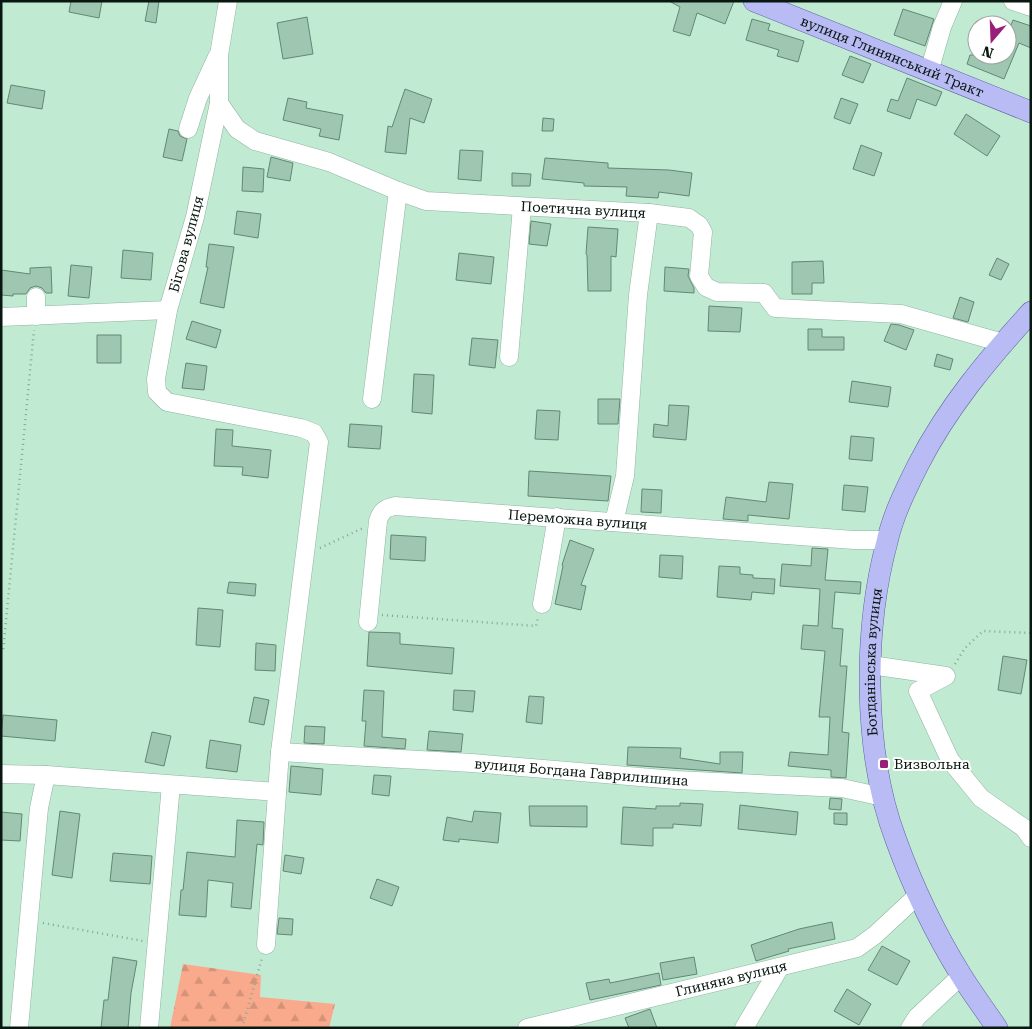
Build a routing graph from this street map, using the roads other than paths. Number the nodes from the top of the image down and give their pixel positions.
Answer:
1 (228, 1) edge
2 (754, 1) edge
3 (953, 1) edge
4 (1013, 1) edge
5 (1031, 7) edge
6 (219, 55) junction
7 (929, 72) junction
8 (219, 103) junction
9 (1031, 112) edge
10 (188, 129) dead end
11 (398, 191) junction
12 (522, 207) junction
13 (649, 213) junction
14 (36, 297) dead end
15 (168, 310) junction
16 (1031, 312) edge
17 (36, 316) junction
18 (1, 317) edge
19 (1003, 343) junction
20 (508, 357) dead end
21 (372, 399) dead end
22 (557, 517) junction
23 (614, 522) junction
24 (887, 540) junction
25 (542, 604) road end
26 (368, 618) road end
27 (871, 665) junction
28 (280, 752) junction
29 (1, 774) edge
30 (46, 775) junction
31 (171, 785) junction
32 (277, 792) junction
33 (883, 797) junction
34 (1031, 838) edge
35 (918, 895) junction
36 (266, 945) road end
37 (780, 967) junction
38 (961, 976) junction
39 (19, 1028) edge
40 (149, 1028) edge
41 (527, 1028) edge
42 (744, 1028) edge
43 (910, 1028) edge
44 (997, 1028) edge

1 - 6 street
2 - 7 main road, вулиця Глинянський Тракт
3 - 7 street
4 - 5 street
6 - 8 street
6 - 10 street
7 - 9 main road, вулиця Глинянський Тракт
8 - 11 street, Поетична вулиця
8 - 15 street, Бігова вулиця
11 - 12 street, Поетична вулиця
11 - 21 street
12 - 13 street, Поетична вулиця
12 - 20 street
13 - 19 street, Поетична вулиця
13 - 23 street
14 - 17 street
15 - 17 street, Бігова вулиця
15 - 28 street
16 - 19 main road, Богданівська вулиця
17 - 18 street, Бігова вулиця
19 - 24 main road, Богданівська вулиця
22 - 23 street, Переможна вулиця
22 - 25 street
22 - 26 street, Переможна вулиця
23 - 24 street, Переможна вулиця
24 - 27 main road, Богданівська вулиця
27 - 33 main road, Богданівська вулиця
27 - 34 street
28 - 32 street
28 - 33 street, вулиця Богдана Гаврилишина
29 - 30 street
30 - 31 street
30 - 39 street
31 - 32 street
31 - 40 street
32 - 36 street
33 - 35 main road, Богданівська вулиця
35 - 37 street, Глиняна вулиця
35 - 38 main road, Богданівська вулиця
37 - 41 street, Глиняна вулиця
37 - 42 street
38 - 43 street
38 - 44 main road, Богданівська вулиця

